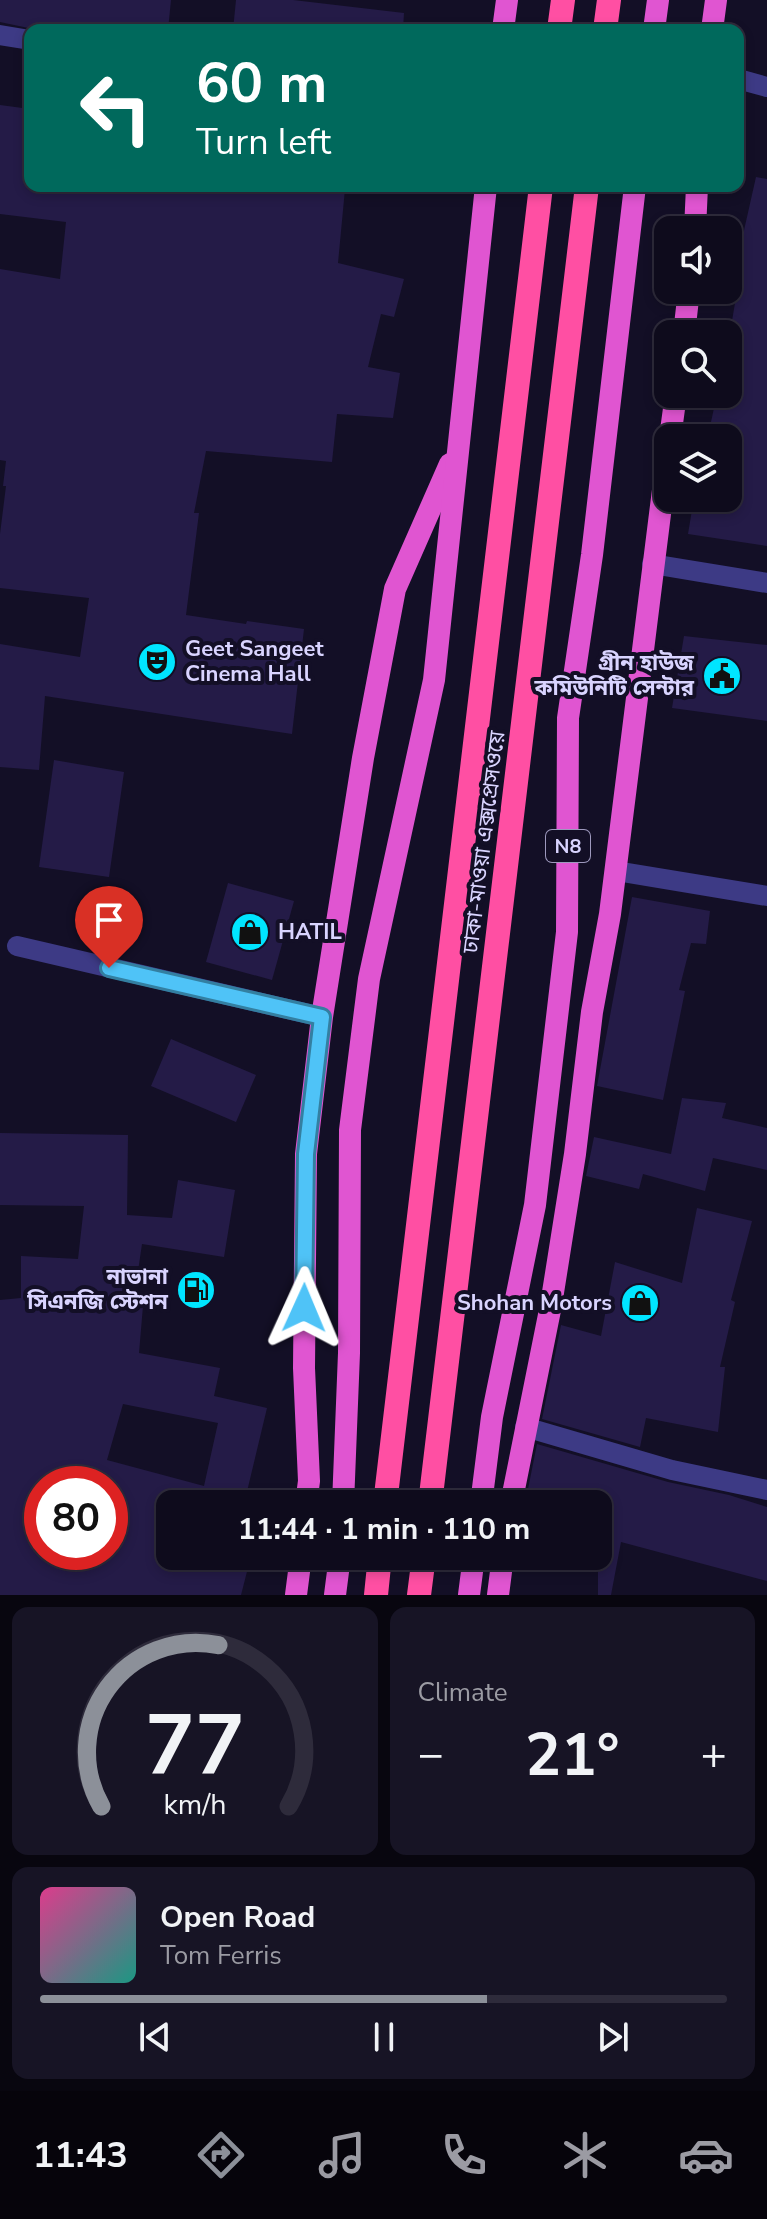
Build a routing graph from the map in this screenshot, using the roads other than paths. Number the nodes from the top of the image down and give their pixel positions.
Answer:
1 (507, 0) edge
2 (563, 0) edge
3 (609, 0) edge
4 (658, 0) edge
5 (716, 0) edge
6 (504, 24) edge
7 (560, 24) edge
8 (606, 24) edge
9 (655, 24) edge
10 (713, 24) edge
11 (0, 35) edge
12 (24, 39) edge
13 (744, 81) edge
14 (767, 87) edge
15 (485, 192) edge
16 (540, 192) edge
17 (586, 192) edge
18 (634, 192) edge
19 (697, 192) edge
20 (696, 216) edge
21 (458, 446) junction
22 (659, 512) edge
23 (652, 564) junction
24 (767, 583) edge
25 (616, 871) junction
26 (767, 896) edge
27 (17, 946) dead end
28 (322, 1017) junction
29 (525, 1427) junction
30 (308, 1490) edge
31 (344, 1490) edge
32 (387, 1490) edge
33 (432, 1490) edge
34 (483, 1490) edge
35 (514, 1490) edge
36 (767, 1490) edge
37 (299, 1570) edge
38 (338, 1570) edge
39 (379, 1570) edge
40 (422, 1570) edge
41 (472, 1570) edge
42 (501, 1570) edge
43 (296, 1595) edge
44 (335, 1595) edge
45 (376, 1595) edge
46 (419, 1595) edge
47 (469, 1595) edge
48 (498, 1595) edge

1 - 6 highway
2 - 7 highway
3 - 8 highway
4 - 9 highway
5 - 10 highway
11 - 12 street
13 - 14 street
15 - 21 highway
16 - 32 highway, ঢাকা-মাওয়া এক্সপ্রেসওয়ে
17 - 33 highway, ঢাকা-মাওয়া এক্সপ্রেসওয়ে
18 - 34 highway, N8
19 - 20 highway
21 - 28 highway
21 - 31 highway
22 - 23 highway
23 - 24 street
23 - 25 highway
25 - 26 street
25 - 29 highway
27 - 28 street
28 - 30 highway
29 - 35 highway
29 - 36 street
37 - 43 highway
38 - 44 highway
39 - 45 highway
40 - 46 highway
41 - 47 highway
42 - 48 highway

